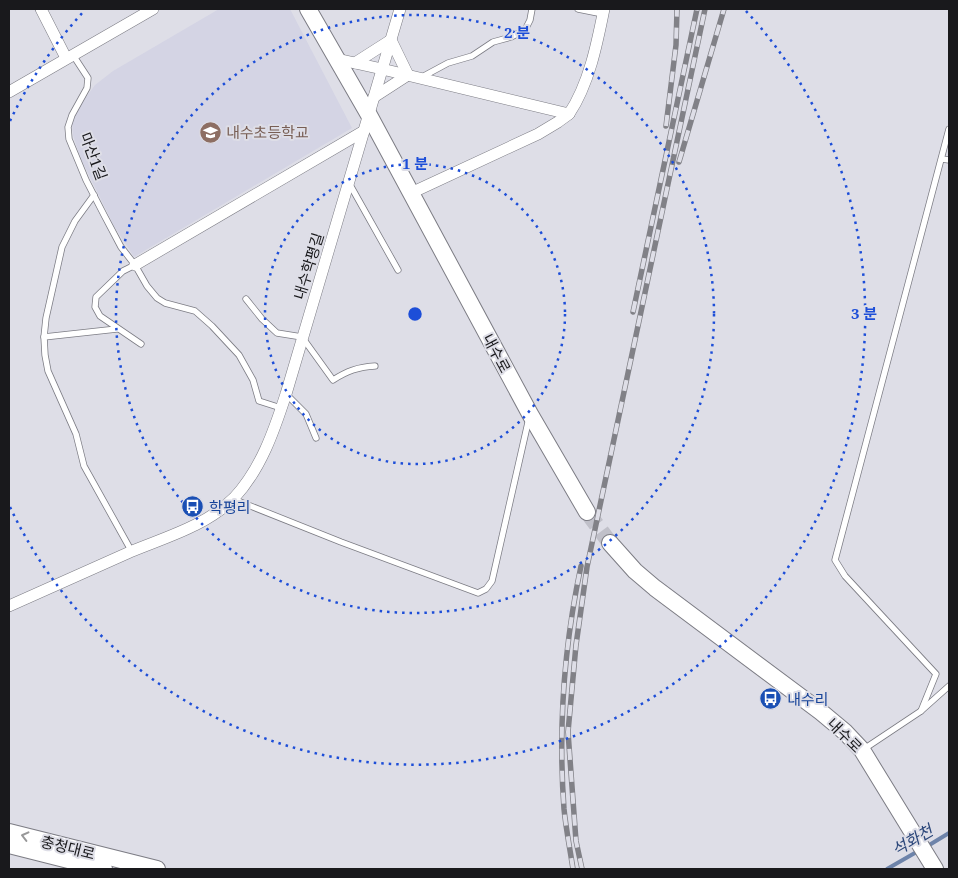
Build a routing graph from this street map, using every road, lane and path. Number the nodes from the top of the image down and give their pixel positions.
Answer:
1 (41, 9) edge
2 (153, 9) edge
3 (308, 9) edge
4 (400, 9) edge
5 (532, 9) edge
6 (578, 9) edge
7 (604, 11) edge
8 (391, 40) junction
9 (69, 56) junction
10 (337, 59) junction
11 (356, 63) junction
12 (382, 69) junction
13 (408, 75) junction
14 (420, 78) junction
15 (9, 92) edge
16 (374, 97) junction
17 (569, 114) junction
18 (369, 115) junction
19 (949, 129) edge
20 (364, 132) junction
21 (942, 158) junction
22 (949, 160) edge
23 (349, 183) junction
24 (411, 193) junction
25 (94, 195) junction
26 (135, 265) junction
27 (398, 270) dead end
28 (246, 299) dead end
29 (117, 329) junction
30 (302, 337) junction
31 (44, 338) junction
32 (141, 344) dead end
33 (375, 366) dead end
34 (286, 394) junction
35 (281, 408) junction
36 (530, 414) junction
37 (316, 438) dead end
38 (232, 499) junction
39 (587, 512) tunnel mouth
40 (610, 543) tunnel mouth
41 (132, 552) junction
42 (9, 606) edge
43 (949, 686) edge
44 (921, 711) junction
45 (865, 755) junction
46 (9, 832) edge
47 (9, 845) edge
48 (104, 869) edge
49 (157, 869) edge
50 (935, 869) edge

1 - 9 street
2 - 9 street
3 - 10 street, 내수로
4 - 8 street, 내수학평길
5 - 14 lane
6 - 7 lane
7 - 17 street
8 - 11 street
8 - 12 street, 내수학평길
8 - 13 street
9 - 15 street
9 - 25 lane, 마산1길
10 - 11 street
10 - 18 street, 내수로
11 - 12 street
12 - 13 street
12 - 16 street, 내수학평길
13 - 14 street
13 - 16 street
14 - 17 street
16 - 18 street, 내수학평길
17 - 24 street
18 - 20 street, 내수학평길
18 - 24 street, 내수로
19 - 21 lane
20 - 23 street, 내수학평길
20 - 26 street
21 - 22 lane
21 - 44 lane
23 - 27 lane
23 - 30 street, 내수학평길
24 - 36 street, 내수로
25 - 26 lane, 마산1길
25 - 31 lane
26 - 29 lane
26 - 35 lane
28 - 30 lane
29 - 31 lane
29 - 32 lane
30 - 33 lane
30 - 34 street, 내수학평길
31 - 41 lane
34 - 35 street, 내수학평길
34 - 37 lane
35 - 38 street, 내수학평길
36 - 38 lane
36 - 39 street, 내수로
38 - 41 street, 내수학평길
40 - 45 street, 내수로
41 - 42 street, 내수학평길
43 - 44 lane
44 - 45 lane
45 - 50 street, 내수로
49 -> 46 street, 충청대로
47 - 48 street, 충청대로

